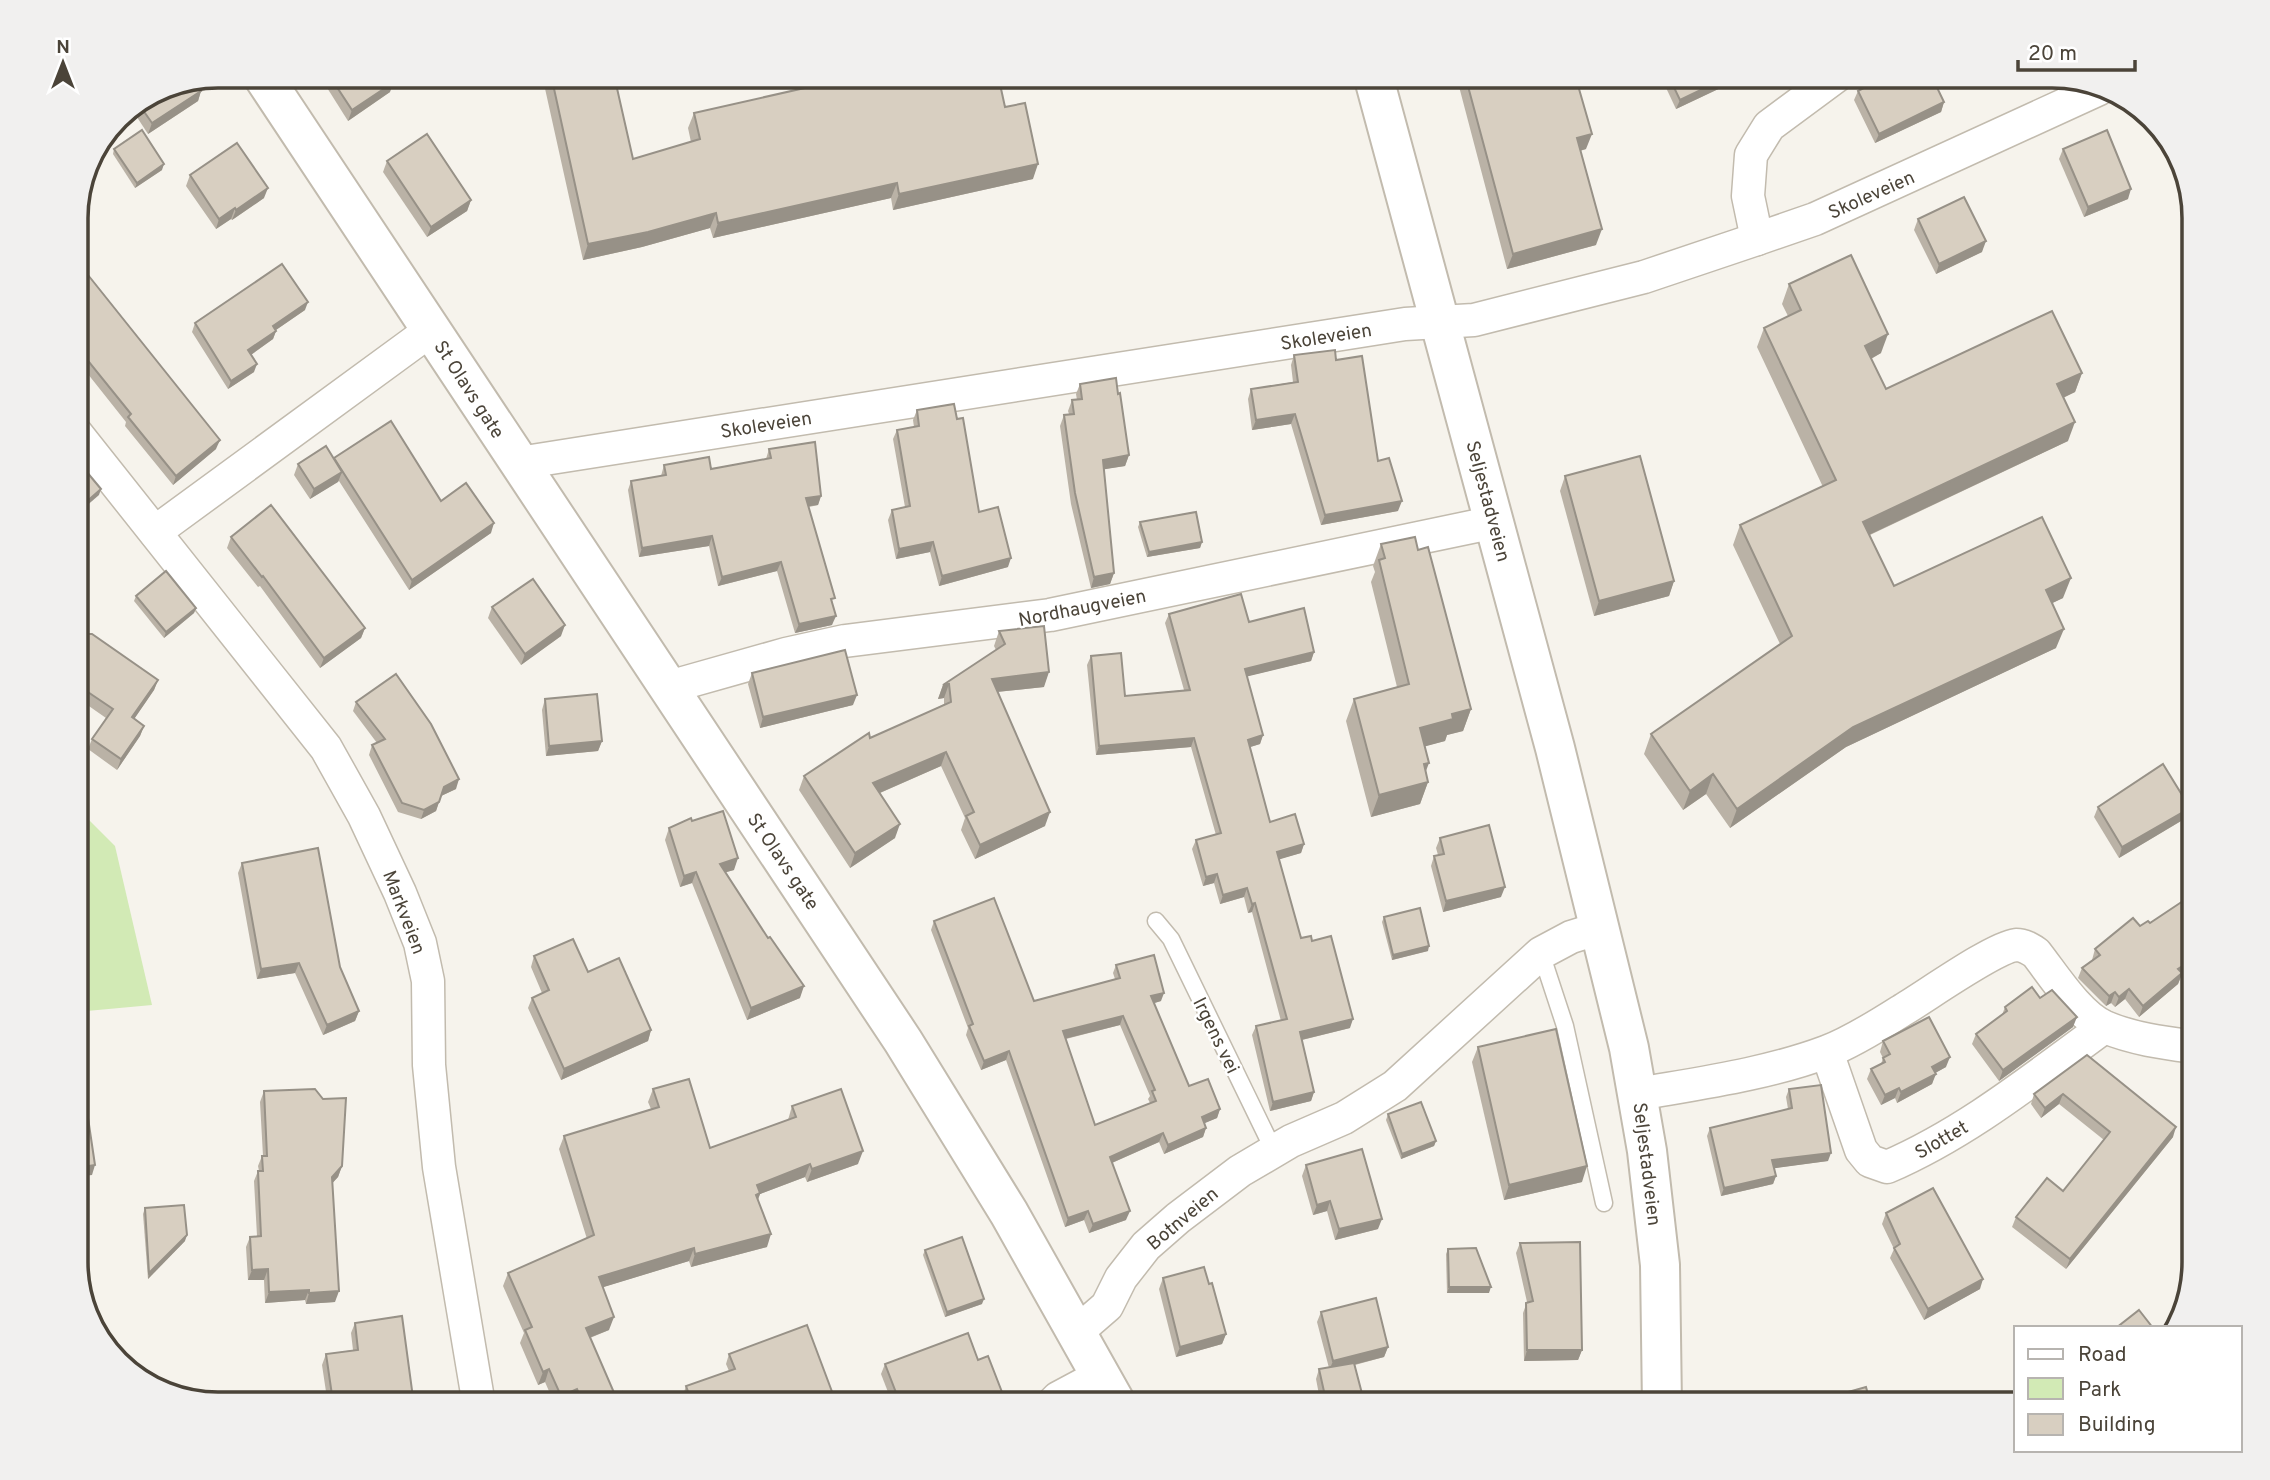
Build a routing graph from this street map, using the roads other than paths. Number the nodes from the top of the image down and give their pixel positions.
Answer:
1 (271, 88) edge
2 (1376, 88) edge
3 (1821, 88) edge
4 (2090, 93) edge
5 (1757, 239) junction
6 (1439, 321) junction
7 (431, 330) junction
8 (88, 448) edge
9 (519, 463) junction
10 (1495, 522) junction
11 (155, 532) junction
12 (668, 687) junction
13 (1156, 921) dead end
14 (1600, 928) junction
15 (1541, 953) junction
16 (2104, 1027) junction
17 (2182, 1045) edge
18 (1828, 1052) junction
19 (1639, 1094) junction
20 (1274, 1151) junction
21 (1604, 1203) dead end
22 (1077, 1332) junction
23 (1109, 1390) edge
24 (478, 1392) edge
25 (1662, 1392) edge

1 - 7 street, St Olavs gate
2 - 6 street, Seljestadveien
3 - 5 street
4 - 5 street, Skoleveien
5 - 6 street, Skoleveien
6 - 9 street, Skoleveien
6 - 10 street, Seljestadveien
7 - 9 street, St Olavs gate
7 - 11 street, St Olavs gate
8 - 11 street, Markveien
9 - 12 street, St Olavs gate
10 - 12 street, Nordhaugveien
10 - 14 street, Seljestadveien
11 - 24 street, Markveien
12 - 22 street, St Olavs gate
13 - 20 lane, Irgens vei
14 - 15 street
14 - 19 street, Seljestadveien
15 - 20 street
15 - 21 lane
16 - 17 street
16 - 18 street
16 - 18 street, Slottet
18 - 19 street
19 - 25 street, Seljestadveien
20 - 22 street, Botnveien
22 - 23 street, St Olavs gate

